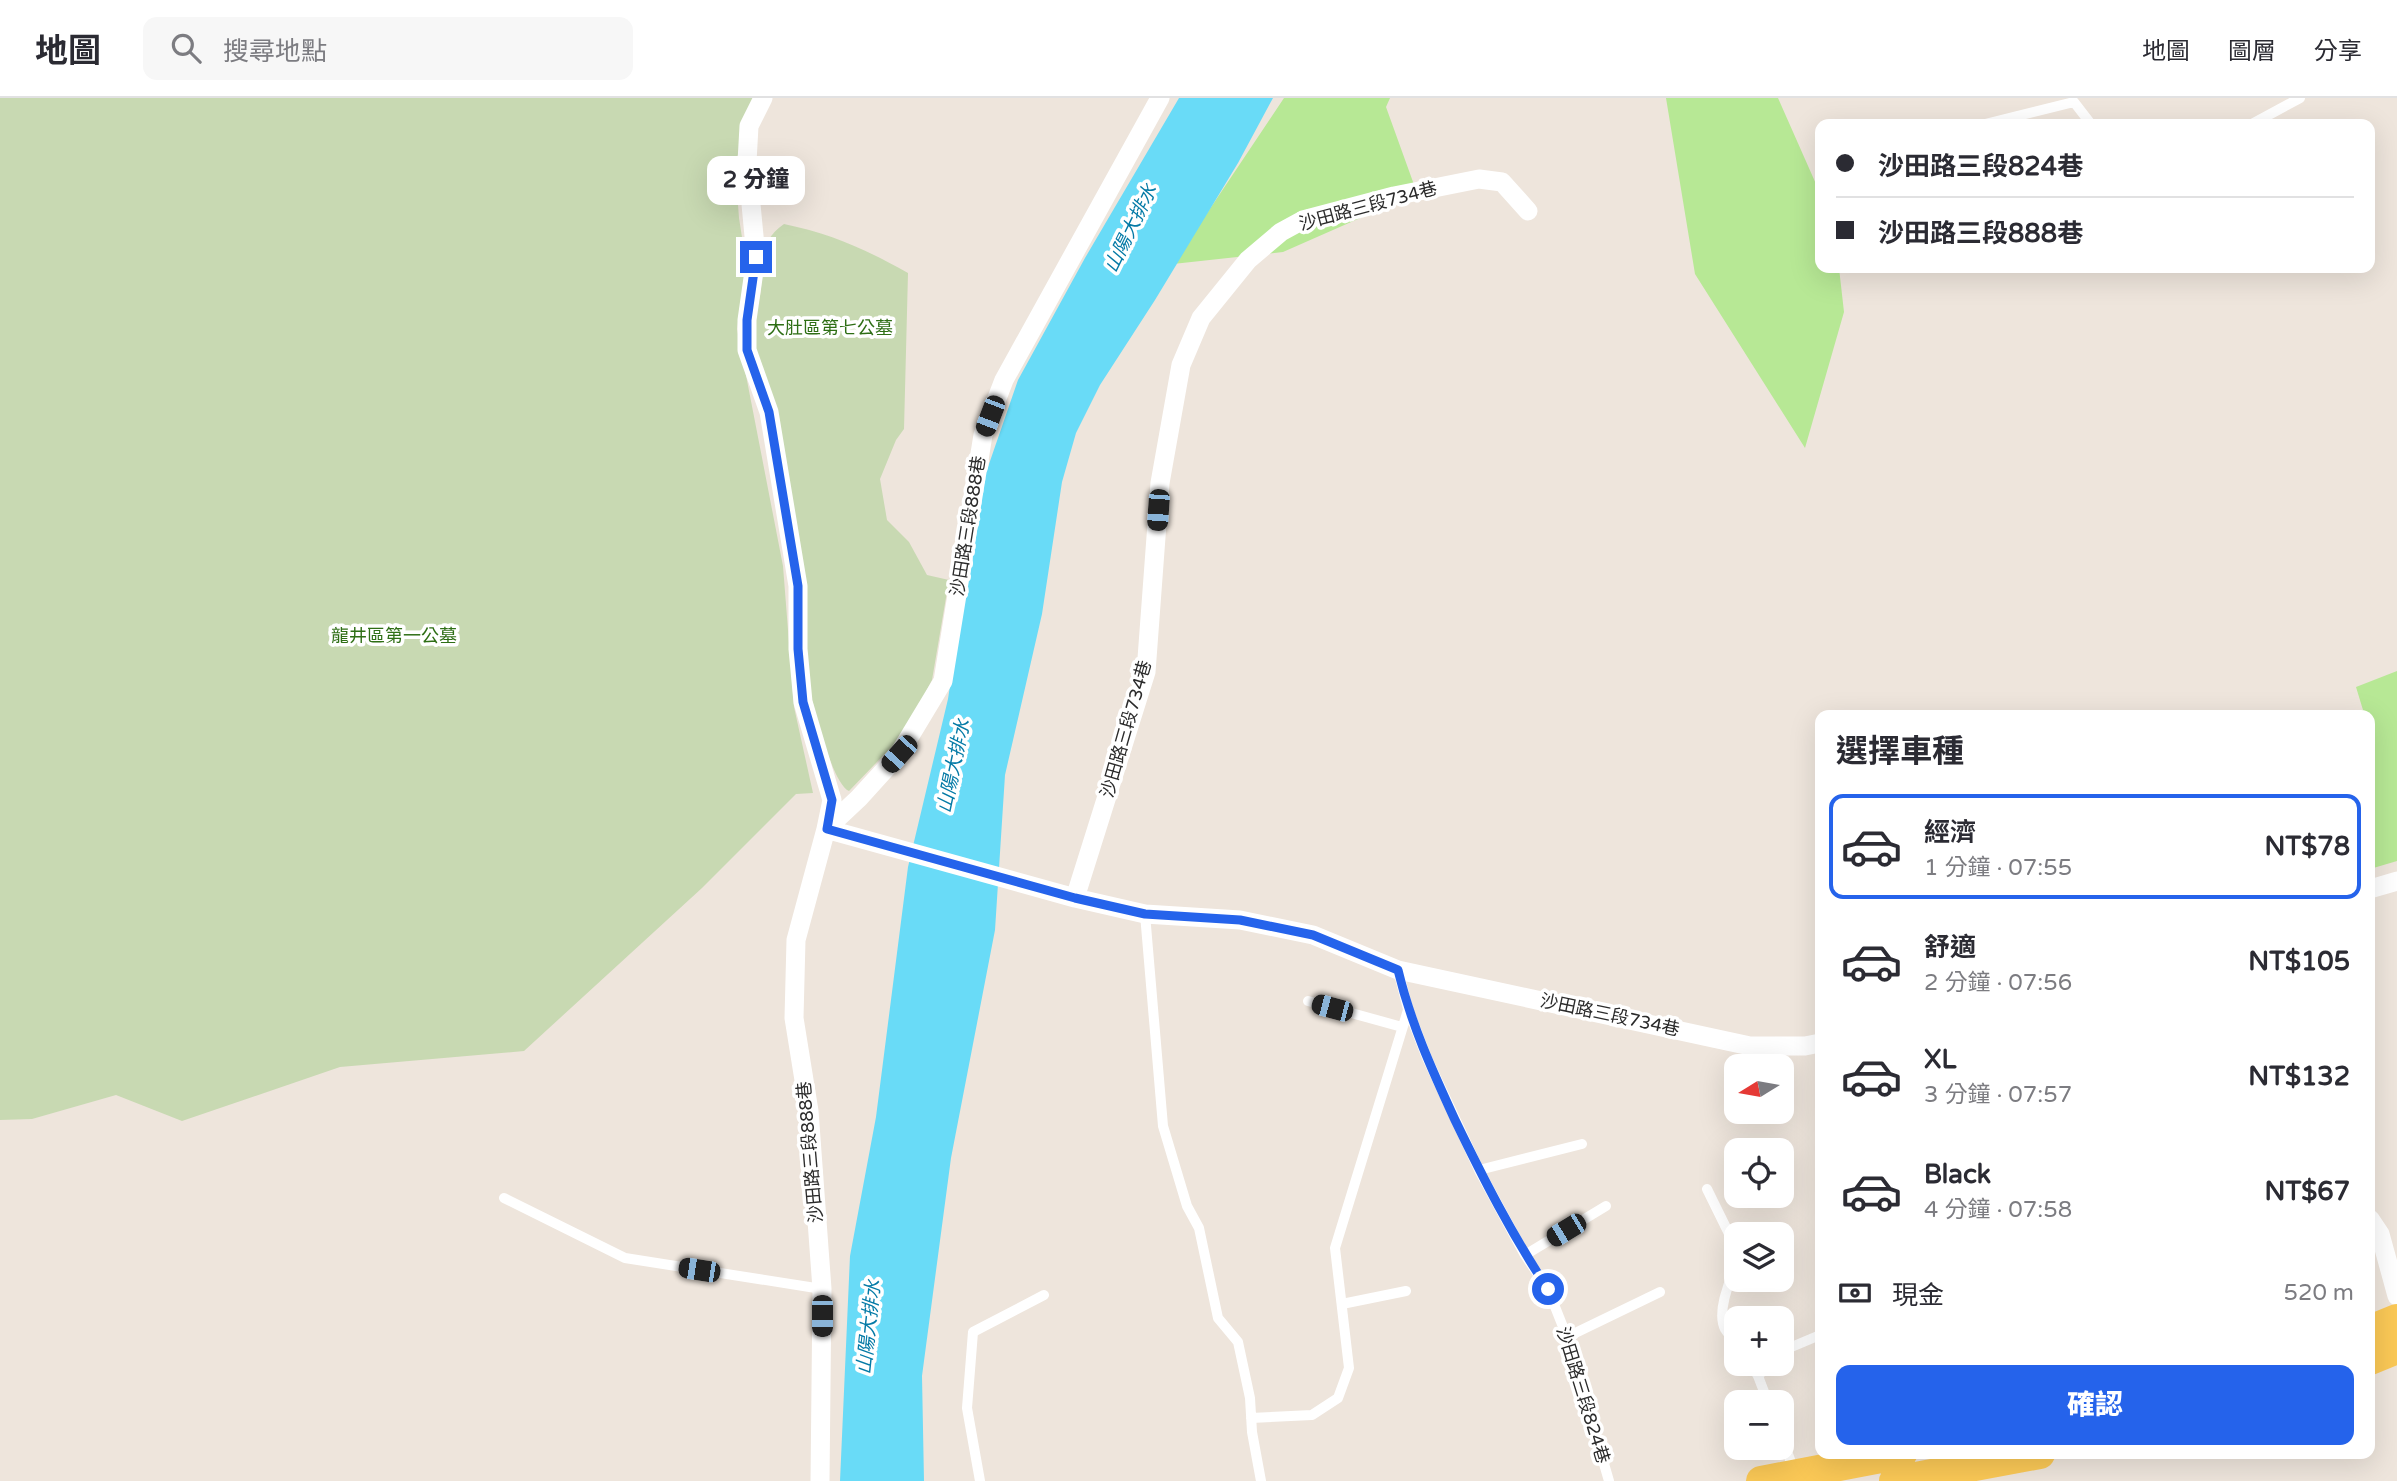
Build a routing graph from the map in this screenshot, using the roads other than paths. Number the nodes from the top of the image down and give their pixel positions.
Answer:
1 (763, 98) edge
2 (1160, 98) edge
3 (2300, 98) edge
4 (2005, 119) edge
5 (2087, 119) edge
6 (2261, 119) edge
7 (1528, 211) dead end
8 (827, 829) junction
9 (2397, 881) edge
10 (2375, 888) edge
11 (1075, 898) junction
12 (1145, 914) junction
13 (1398, 970) junction
14 (1308, 1001) dead end
15 (1408, 1009) junction
16 (1402, 1027) junction
17 (1815, 1044) edge
18 (1582, 1144) dead end
19 (1479, 1170) junction
20 (1707, 1189) dead end
21 (504, 1198) dead end
22 (1606, 1206) dead end
23 (1724, 1224) edge
24 (2375, 1226) edge
25 (1525, 1255) junction
26 (822, 1289) junction
27 (1406, 1291) dead end
28 (1660, 1292) dead end
29 (1044, 1295) dead end
30 (2397, 1296) edge
31 (1342, 1304) junction
32 (2397, 1319) edge
33 (2375, 1328) edge
34 (1567, 1337) junction
35 (1815, 1337) edge
36 (1794, 1346) edge
37 (2397, 1349) edge
38 (2375, 1358) edge
39 (1758, 1376) edge
40 (1763, 1390) edge
41 (1251, 1418) junction
42 (1877, 1459) edge
43 (2017, 1459) edge
44 (1790, 1460) edge
45 (1796, 1475) junction
46 (1929, 1478) edge
47 (820, 1481) edge
48 (980, 1481) edge
49 (1261, 1481) edge
50 (1609, 1481) edge
51 (1761, 1481) edge
52 (1894, 1481) edge

1 - 8 street
2 - 8 street, 沙田路三段888巷
3 - 6 lane
4 - 5 lane
7 - 11 street, 沙田路三段734巷
8 - 11 street, 沙田路三段734巷
8 - 26 street, 沙田路三段888巷
9 - 10 street
11 - 12 street, 沙田路三段734巷
12 - 13 street, 沙田路三段734巷
12 - 41 lane
13 - 15 lane, 沙田路三段824巷
13 - 17 street, 沙田路三段734巷
14 - 16 lane
15 - 16 lane
15 - 19 lane, 沙田路三段824巷
16 - 31 lane
18 - 19 lane
19 - 25 lane, 沙田路三段824巷
20 - 23 lane
21 - 26 lane
22 - 25 lane
24 - 30 street
25 - 34 lane, 沙田路三段824巷
26 - 47 street, 沙田路三段888巷
27 - 31 lane
28 - 34 lane
29 - 48 lane
31 - 41 lane
32 - 33 main road
34 - 50 lane, 沙田路三段824巷
35 - 36 lane
37 - 38 main road
39 - 40 lane
41 - 49 lane
42 - 45 main road
43 - 46 main road
44 - 45 lane
45 - 51 main road
46 - 52 main road

